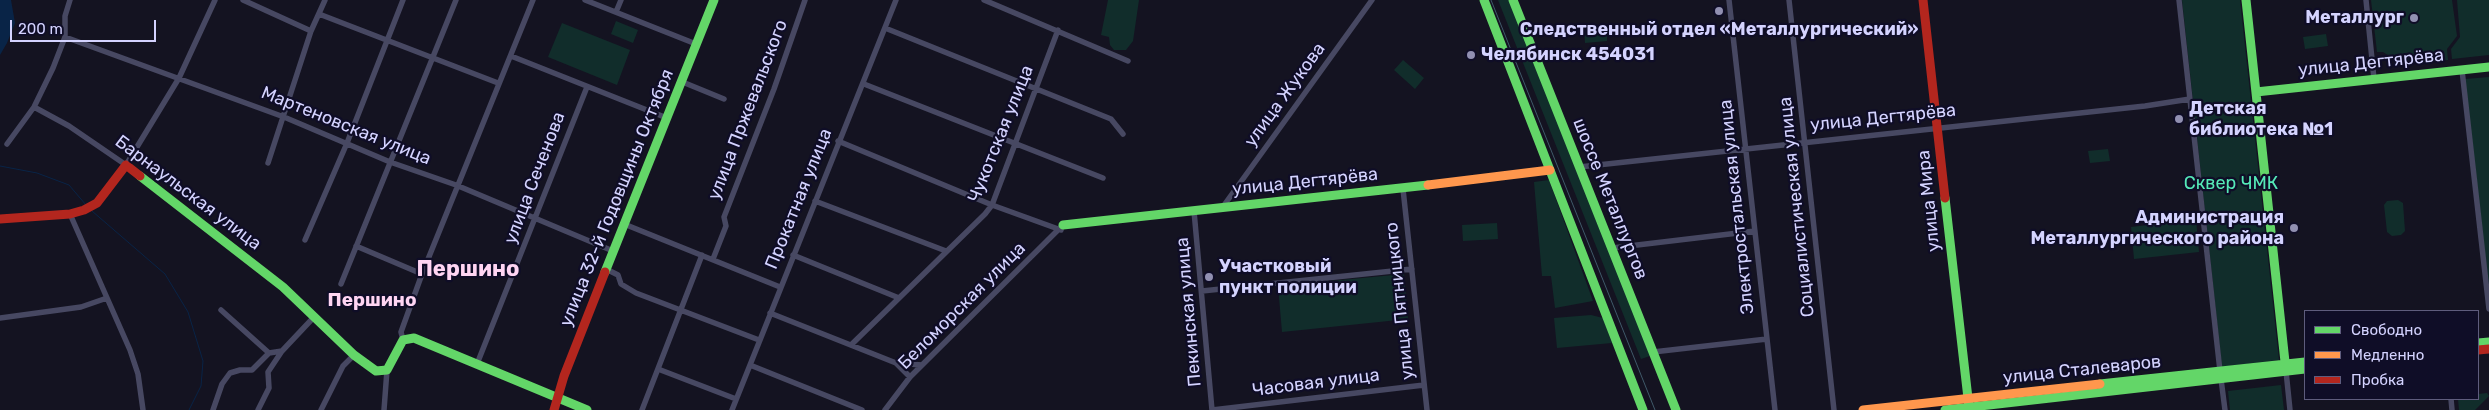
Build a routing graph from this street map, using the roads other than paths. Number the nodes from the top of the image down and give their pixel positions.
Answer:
1 (70, 0) edge
2 (215, 0) edge
3 (243, 0) edge
4 (325, 0) edge
5 (403, 0) edge
6 (456, 0) edge
7 (533, 0) edge
8 (585, 0) edge
9 (621, 0) edge
10 (714, 0) edge
11 (805, 0) edge
12 (896, 0) edge
13 (984, 0) edge
14 (1372, 0) edge
15 (1484, 0) edge
16 (1513, 0) edge
17 (1729, 0) edge
18 (1789, 0) edge
19 (1923, 0) edge
20 (2179, 0) edge
21 (2246, 0) edge
22 (2366, 0) edge
23 (616, 12) junction
24 (319, 14) junction
25 (885, 28) junction
26 (1058, 30) junction
27 (311, 31) junction
28 (65, 36) junction
29 (387, 40) junction
30 (696, 44) junction
31 (511, 56) junction
32 (433, 58) junction
33 (1128, 61) dead end
34 (2489, 67) edge
35 (2462, 70) junction
36 (179, 78) junction
37 (2374, 79) junction
38 (680, 82) junction
39 (498, 83) junction
40 (864, 84) junction
41 (587, 87) junction
42 (1036, 88) junction
43 (2256, 92) junction
44 (724, 99) dead end
45 (2190, 99) junction
46 (34, 107) junction
47 (284, 117) junction
48 (667, 118) junction
49 (1937, 128) junction
50 (1123, 134) dead end
51 (838, 142) junction
52 (1805, 142) junction
53 (347, 143) junction
54 (7, 144) dead end
55 (1016, 145) junction
56 (1746, 149) junction
57 (390, 162) junction
58 (268, 163) dead end
59 (126, 165) junction
60 (1579, 167) junction
61 (1550, 170) junction
62 (1103, 178) dead end
63 (456, 185) junction
64 (1403, 189) junction
65 (815, 201) junction
66 (992, 205) junction
67 (1222, 208) junction
68 (1194, 211) junction
69 (70, 214) junction
70 (536, 218) junction
71 (0, 219) edge
72 (624, 224) junction
73 (1062, 227) junction
74 (1755, 231) junction
75 (305, 240) dead end
76 (356, 246) junction
77 (1612, 248) junction
78 (613, 251) junction
79 (946, 251) junction
80 (702, 254) junction
81 (793, 255) junction
82 (713, 259) junction
83 (606, 269) junction
84 (1412, 269) junction
85 (422, 274) junction
86 (341, 284) dead end
87 (780, 287) junction
88 (1202, 290) junction
89 (107, 298) junction
90 (899, 298) junction
91 (2489, 309) edge
92 (221, 310) dead end
93 (680, 310) junction
94 (770, 313) junction
95 (314, 317) junction
96 (0, 318) edge
97 (1767, 339) junction
98 (402, 340) junction
99 (759, 340) junction
100 (851, 345) junction
101 (282, 351) junction
102 (1653, 352) junction
103 (269, 353) junction
104 (354, 355) junction
105 (2304, 362) edge
106 (896, 363) junction
107 (477, 364) junction
108 (257, 365) junction
109 (750, 365) junction
110 (922, 365) junction
111 (2286, 368) junction
112 (658, 369) junction
113 (2304, 369) edge
114 (387, 370) junction
115 (268, 372) junction
116 (2221, 375) junction
117 (910, 377) junction
118 (1424, 386) junction
119 (556, 397) junction
120 (736, 399) junction
121 (1968, 403) junction
122 (734, 409) edge
123 (143, 410) edge
124 (213, 410) edge
125 (258, 410) edge
126 (321, 410) edge
127 (384, 410) edge
128 (554, 410) edge
129 (586, 410) edge
130 (642, 410) edge
131 (862, 410) edge
132 (885, 410) edge
133 (1212, 410) edge
134 (1427, 410) edge
135 (1643, 410) edge
136 (1676, 410) edge
137 (1775, 410) edge
138 (1834, 410) edge
139 (1863, 410) edge
140 (1945, 410) edge
141 (2224, 410) edge
142 (2290, 410) edge

1 - 28 street
2 - 36 street
3 - 27 street
4 - 24 street
5 - 29 street
6 - 32 street
7 - 31 street
8 - 23 street
9 - 23 street
10 - 30 main road, улица 32-й Годовщины Октября
11 - 82 street, улица Пржевальского
12 - 25 street, Прокатная улица
13 - 26 street
14 - 67 street, улица Жукова
15 - 61 main road
16 - 60 main road, шоссе Металлургов
17 - 56 street, Электростальская улица
18 - 52 street, Социалистическая улица
19 - 49 main road, улица Мира
20 - 45 street
21 - 43 main road
22 - 37 street
23 - 30 street
24 - 27 street
24 - 29 street
25 - 40 street, Прокатная улица
25 - 42 street
26 - 33 street
26 - 42 street, Чукотская улица
27 - 47 street
28 - 36 street, Мартеновская улица
28 - 46 street
29 - 32 street
29 - 53 street
30 - 38 main road, улица 32-й Годовщины Октября
31 - 39 street
31 - 41 street
32 - 39 street
32 - 57 street
34 - 35 main road, улица Дегтярёва
35 - 37 main road, улица Дегтярёва
35 - 91 street
36 - 47 street, Мартеновская улица
36 - 59 street
37 - 43 main road, улица Дегтярёва
38 - 44 street
38 - 48 main road, улица 32-й Годовщины Октября
39 - 63 street
40 - 51 street, Прокатная улица
40 - 55 street
41 - 48 street
41 - 70 street, улица Сеченова
42 - 50 street
42 - 55 street, Чукотская улица
43 - 111 main road
45 - 49 street, улица Дегтярёва
45 - 116 street
46 - 54 street
46 - 59 street, Барнаульская улица
47 - 53 street, Мартеновская улица
47 - 58 street
48 - 72 main road, улица 32-й Годовщины Октября
49 - 52 street, улица Дегтярёва
49 - 121 main road, улица Мира
51 - 65 street, Прокатная улица
51 - 66 street
52 - 56 street, улица Дегтярёва
52 - 138 street, Социалистическая улица
53 - 57 street, Мартеновская улица
53 - 75 street
55 - 62 street
55 - 66 street, Чукотская улица
56 - 60 street, улица Дегтярёва
56 - 74 street, Электростальская улица
57 - 63 street, Мартеновская улица
57 - 76 street
59 - 69 main road
59 - 95 main road, Барнаульская улица
60 - 77 main road, шоссе Металлургов
61 - 64 main road, улица Дегтярёва
61 - 135 main road
63 - 70 street, Мартеновская улица
63 - 85 street
64 - 67 main road, улица Дегтярёва
64 - 84 street, улица Пятницкого
65 - 79 street
65 - 81 street, Прокатная улица
66 - 73 street
66 - 79 street, Чукотская улица
67 - 68 main road, улица Дегтярёва
68 - 73 main road, улица Дегтярёва
68 - 88 street, Пекинская улица
69 - 71 main road
69 - 89 street
70 - 78 street, Мартеновская улица
70 - 107 street, улица Сеченова
72 - 78 main road, улица 32-й Годовщины Октября
72 - 80 street
73 - 110 street, Беломорская улица
74 - 77 street
74 - 97 street, Электростальская улица
76 - 85 street
76 - 86 street
77 - 102 main road, шоссе Металлургов
78 - 83 main road, улица 32-й Годовщины Октября
79 - 90 street, Чукотская улица
80 - 82 street
80 - 93 street
81 - 87 street, Прокатная улица
81 - 90 street
82 - 87 street
83 - 93 street
83 - 119 main road, улица 32-й Годовщины Октября
84 - 88 street
84 - 118 street, улица Пятницкого
85 - 98 street
87 - 94 street, Прокатная улица
88 - 133 street, Пекинская улица
89 - 96 street
89 - 123 street
90 - 100 street, Чукотская улица
92 - 103 street
93 - 99 street
93 - 112 street
94 - 99 street, Прокатная улица
94 - 100 street
95 - 101 street
95 - 104 main road, Барнаульская улица
97 - 102 street
97 - 137 street, Электростальская улица
98 - 107 main road
98 - 114 main road
99 - 109 street, Прокатная улица
100 - 106 street
101 - 103 street
101 - 115 street
102 - 136 main road, шоссе Металлургов
103 - 108 street
104 - 114 main road, Барнаульская улица
104 - 126 street
105 - 111 main road, улица Сталеваров
106 - 110 street
106 - 117 street
107 - 119 main road
108 - 115 street
108 - 124 street
109 - 120 street, Прокатная улица
109 - 131 street
110 - 117 street, Беломорская улица
111 - 113 main road, улица Сталеваров
111 - 116 main road, улица Сталеваров
111 - 142 street
112 - 120 street
112 - 130 street
114 - 127 street
115 - 125 street
116 - 121 main road, улица Сталеваров
116 - 141 street
117 - 132 street, Беломорская улица
118 - 133 street, Часовая улица
118 - 134 street, улица Пятницкого
119 - 128 main road, улица 32-й Годовщины Октября
119 - 129 main road
120 - 122 street, Прокатная улица
121 - 139 main road, улица Сталеваров
121 - 140 main road, улица Сталеваров

